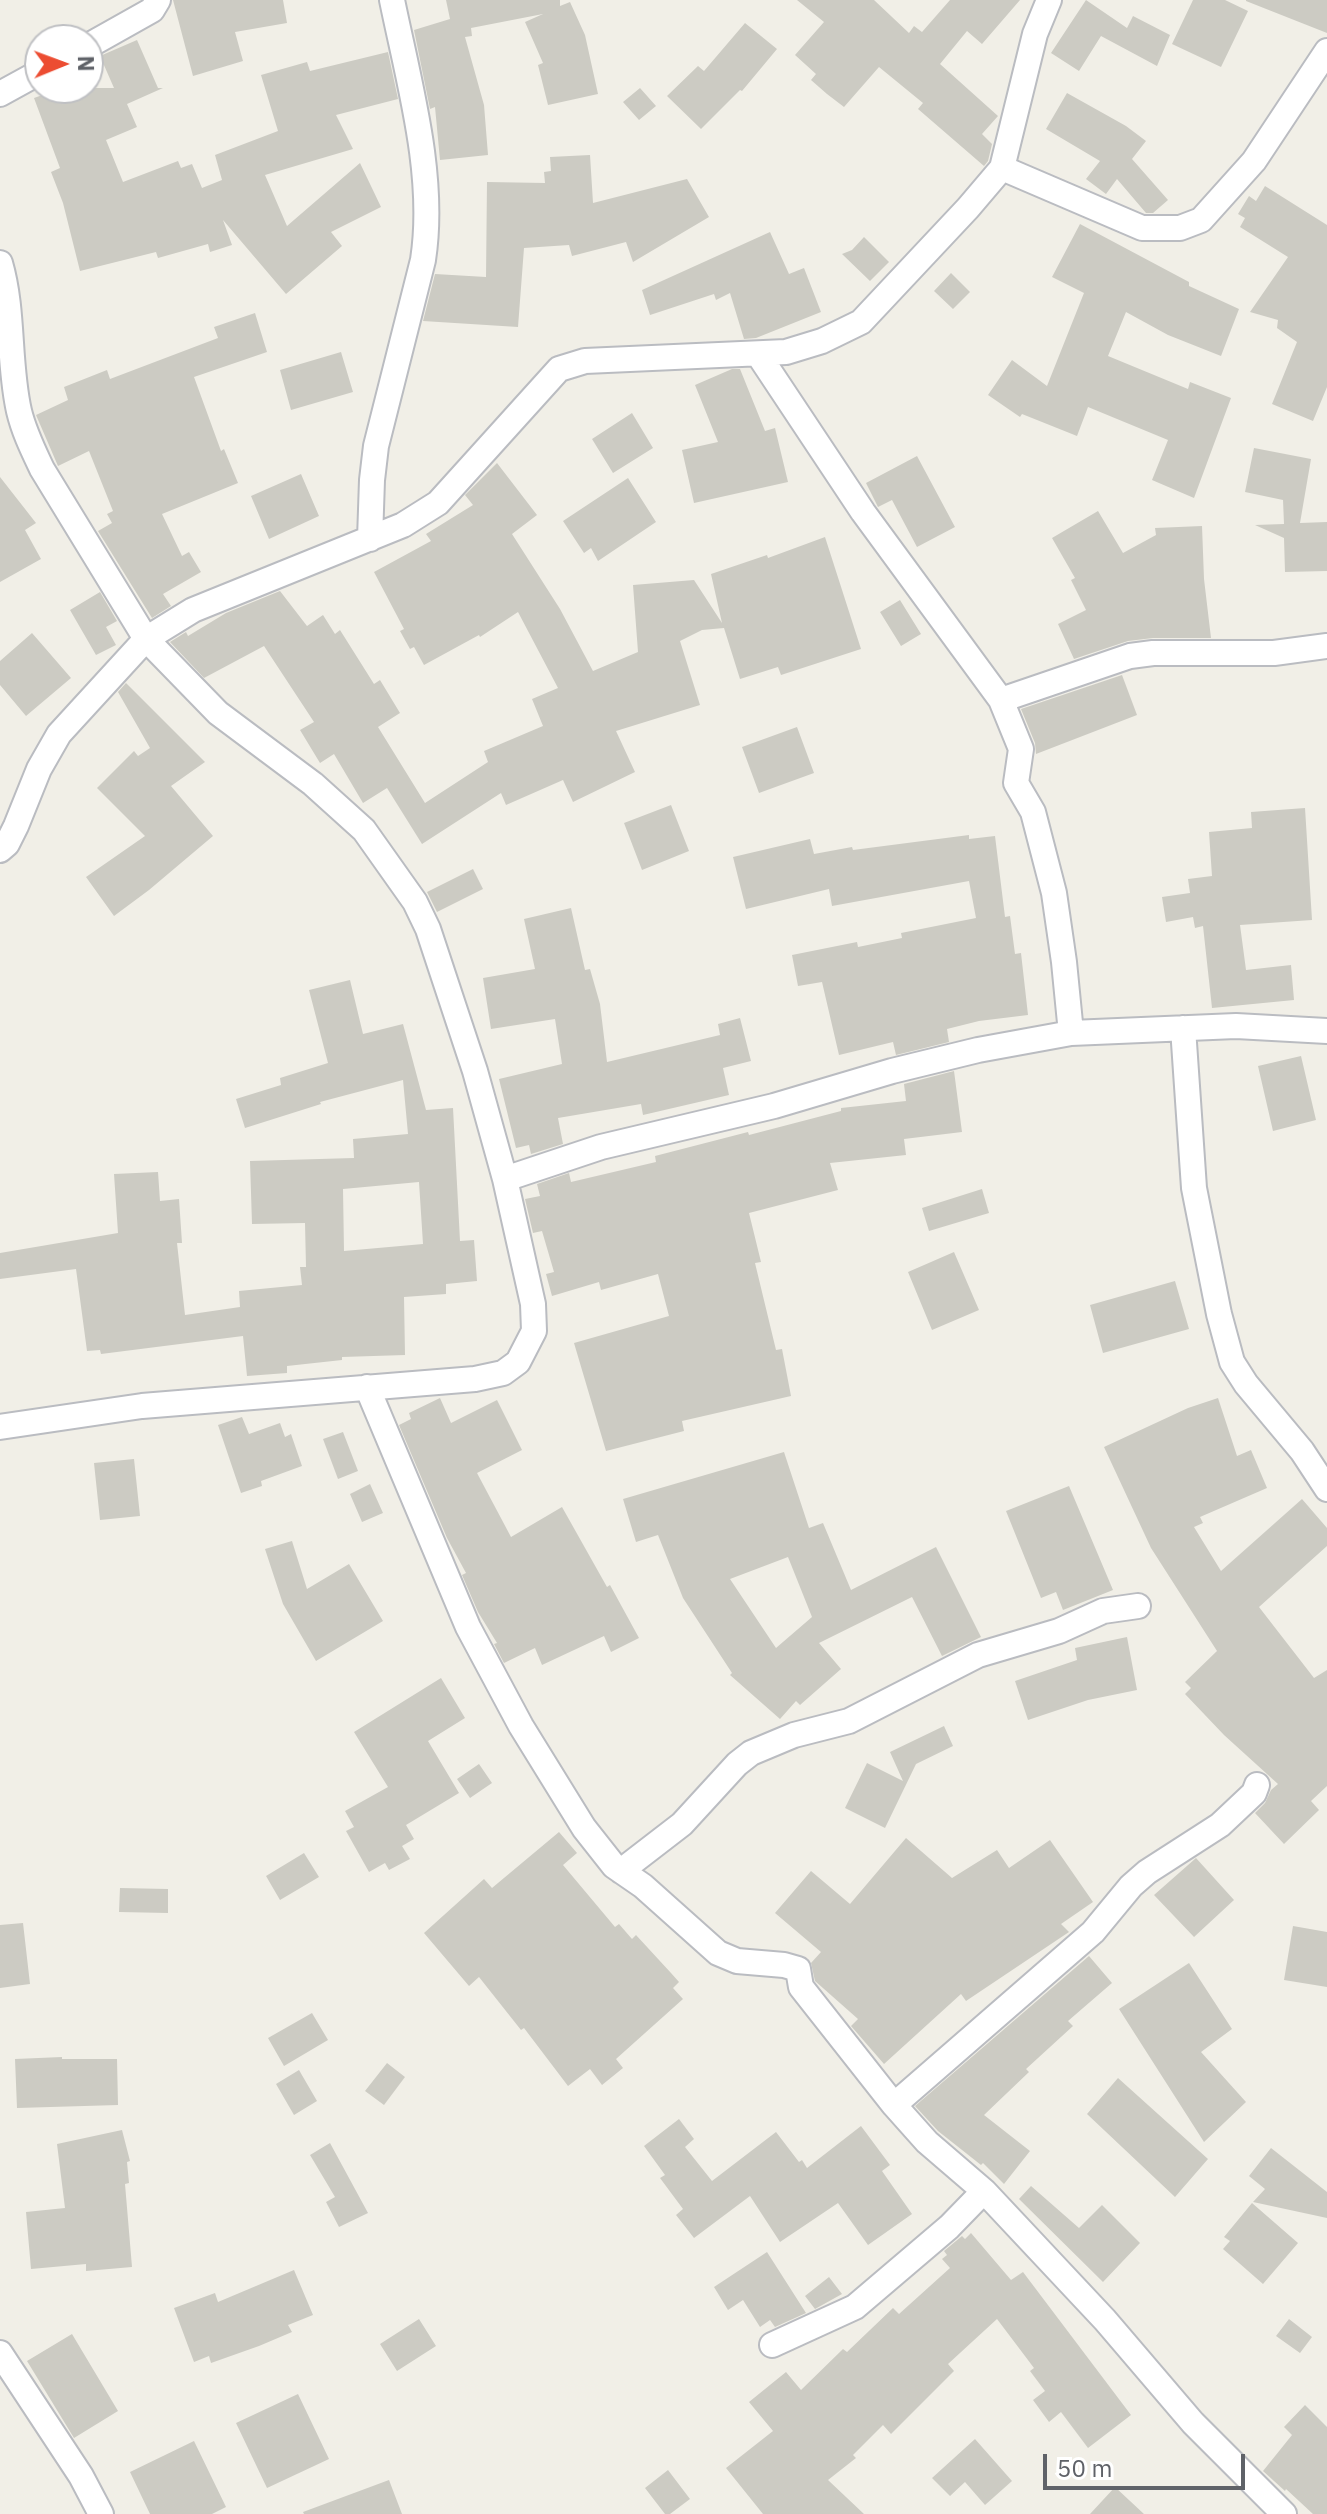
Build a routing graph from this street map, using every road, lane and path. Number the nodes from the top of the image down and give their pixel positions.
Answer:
1 (158, 0) edge
2 (392, 0) edge
3 (1049, 0) edge
4 (104, 37) edge
5 (1327, 51) edge
6 (24, 81) edge
7 (0, 94) edge
8 (1002, 168) junction
9 (0, 263) edge
10 (6, 346) edge
11 (758, 354) junction
12 (370, 539) junction
13 (146, 639) junction
14 (1327, 646) edge
15 (1001, 700) junction
16 (0, 850) edge
17 (1183, 1028) junction
18 (1327, 1031) edge
19 (1071, 1033) junction
20 (505, 1179) junction
21 (367, 1387) junction
22 (0, 1427) edge
23 (1327, 1489) edge
24 (1138, 1606) dead end
25 (1257, 1785) dead end
26 (621, 1871) junction
27 (894, 2105) junction
28 (984, 2191) junction
29 (772, 2345) dead end
30 (0, 2353) edge
31 (101, 2514) edge
32 (1284, 2514) edge

1 - 4 street
2 - 12 street
3 - 8 street
5 - 8 street
6 - 7 street
8 - 11 street
9 - 10 street
10 - 13 street
11 - 12 street
11 - 15 street
12 - 13 street
13 - 16 street
13 - 20 street
14 - 15 street
15 - 19 street
17 - 18 street
17 - 19 street
17 - 23 street
19 - 20 street
20 - 21 street
21 - 22 street
21 - 26 street
24 - 26 street
25 - 27 street
26 - 27 street
27 - 28 street
28 - 29 street
28 - 32 street
30 - 31 street

